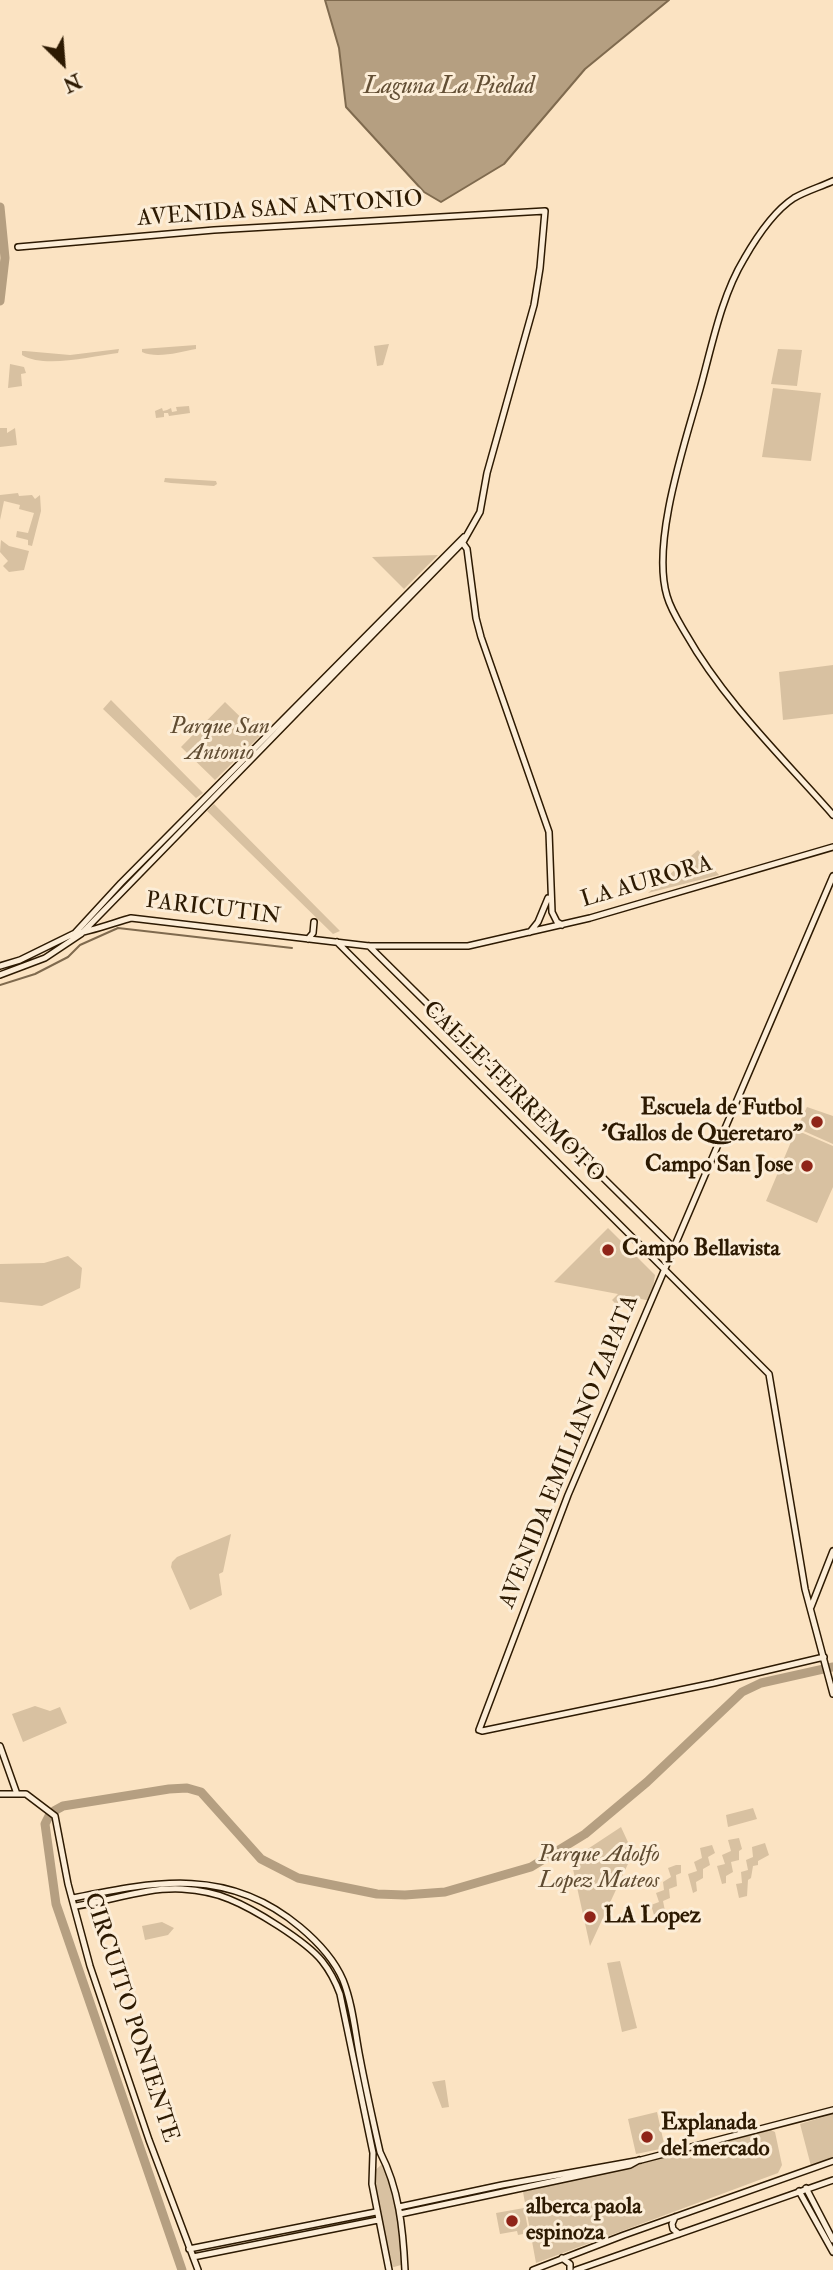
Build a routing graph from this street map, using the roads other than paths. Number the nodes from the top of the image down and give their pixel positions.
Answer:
1 (833, 181) edge
2 (18, 247) dead end
3 (463, 540) junction
4 (833, 815) edge
5 (833, 847) edge
6 (833, 876) edge
7 (550, 896) junction
8 (314, 922) dead end
9 (562, 925) junction
10 (78, 933) junction
11 (528, 934) junction
12 (308, 939) junction
13 (337, 942) junction
14 (369, 946) junction
15 (0, 966) edge
16 (0, 975) edge
17 (674, 1248) junction
18 (665, 1268) junction
19 (833, 1551) edge
20 (810, 1609) junction
21 (824, 1657) junction
22 (833, 1694) edge
23 (0, 1746) edge
24 (12, 1781) junction
25 (0, 1794) edge
26 (17, 1794) junction
27 (231, 1888) junction
28 (73, 1898) junction
29 (229, 1899) junction
30 (76, 1906) junction
31 (303, 1930) junction
32 (296, 1938) junction
33 (833, 2110) edge
34 (641, 2160) junction
35 (833, 2161) edge
36 (388, 2166) junction
37 (372, 2169) junction
38 (833, 2180) edge
39 (768, 2185) junction
40 (806, 2188) junction
41 (799, 2191) junction
42 (776, 2199) junction
43 (399, 2207) junction
44 (376, 2212) junction
45 (400, 2214) junction
46 (676, 2217) junction
47 (378, 2220) junction
48 (679, 2234) junction
49 (833, 2240) edge
50 (190, 2249) junction
51 (833, 2252) edge
52 (192, 2257) junction
53 (562, 2258) junction
54 (404, 2269) edge
55 (198, 2270) edge
56 (389, 2270) edge
57 (533, 2270) edge
58 (569, 2270) edge
59 (576, 2270) edge

1 - 4 street
2 - 3 street, AVENIDA SAN ANTONIO
3 - 7 street
3 - 10 street
5 - 9 street, LA AURORA
6 - 17 street, AVENIDA EMILIANO ZAPATA
7 - 9 street
7 - 11 street
8 - 12 street
9 - 11 street, LA AURORA
10 - 12 street, PARICUTIN
10 - 15 street
10 - 16 street
11 - 14 street, LA AURORA
12 - 13 street, PARICUTIN
13 - 14 street, PARICUTIN
13 - 18 street, CALLE TERREMOTO
14 - 17 street, CALLE TERREMOTO
17 - 18 street, AVENIDA EMILIANO ZAPATA
18 - 20 street, CALLE TERREMOTO
18 - 21 street, AVENIDA EMILIANO ZAPATA
19 - 20 street
20 - 21 street
21 - 22 street
23 - 24 street
24 - 25 street
24 - 26 street
25 - 26 street
26 - 28 street, CIRCUITO PONIENTE
27 - 28 street
27 - 29 street
27 - 31 street
28 - 30 street, CIRCUITO PONIENTE
29 - 30 street
29 - 32 street
30 - 50 street, CIRCUITO PONIENTE
31 - 32 street
31 - 36 street
32 - 37 street
33 - 34 street
34 - 43 street
34 - 45 street
35 - 39 street
36 - 37 street
36 - 43 street
37 - 44 street
38 - 40 street
39 - 42 street
39 - 46 street
40 - 41 street
40 - 49 street
41 - 42 street
41 - 51 street
42 - 48 street
43 - 45 street
44 - 47 street
44 - 50 street
45 - 54 street
46 - 48 street
46 - 53 street
47 - 52 street
47 - 56 street
48 - 59 street
50 - 52 street, CIRCUITO PONIENTE
52 - 55 street, CIRCUITO PONIENTE
53 - 57 street
53 - 58 street

